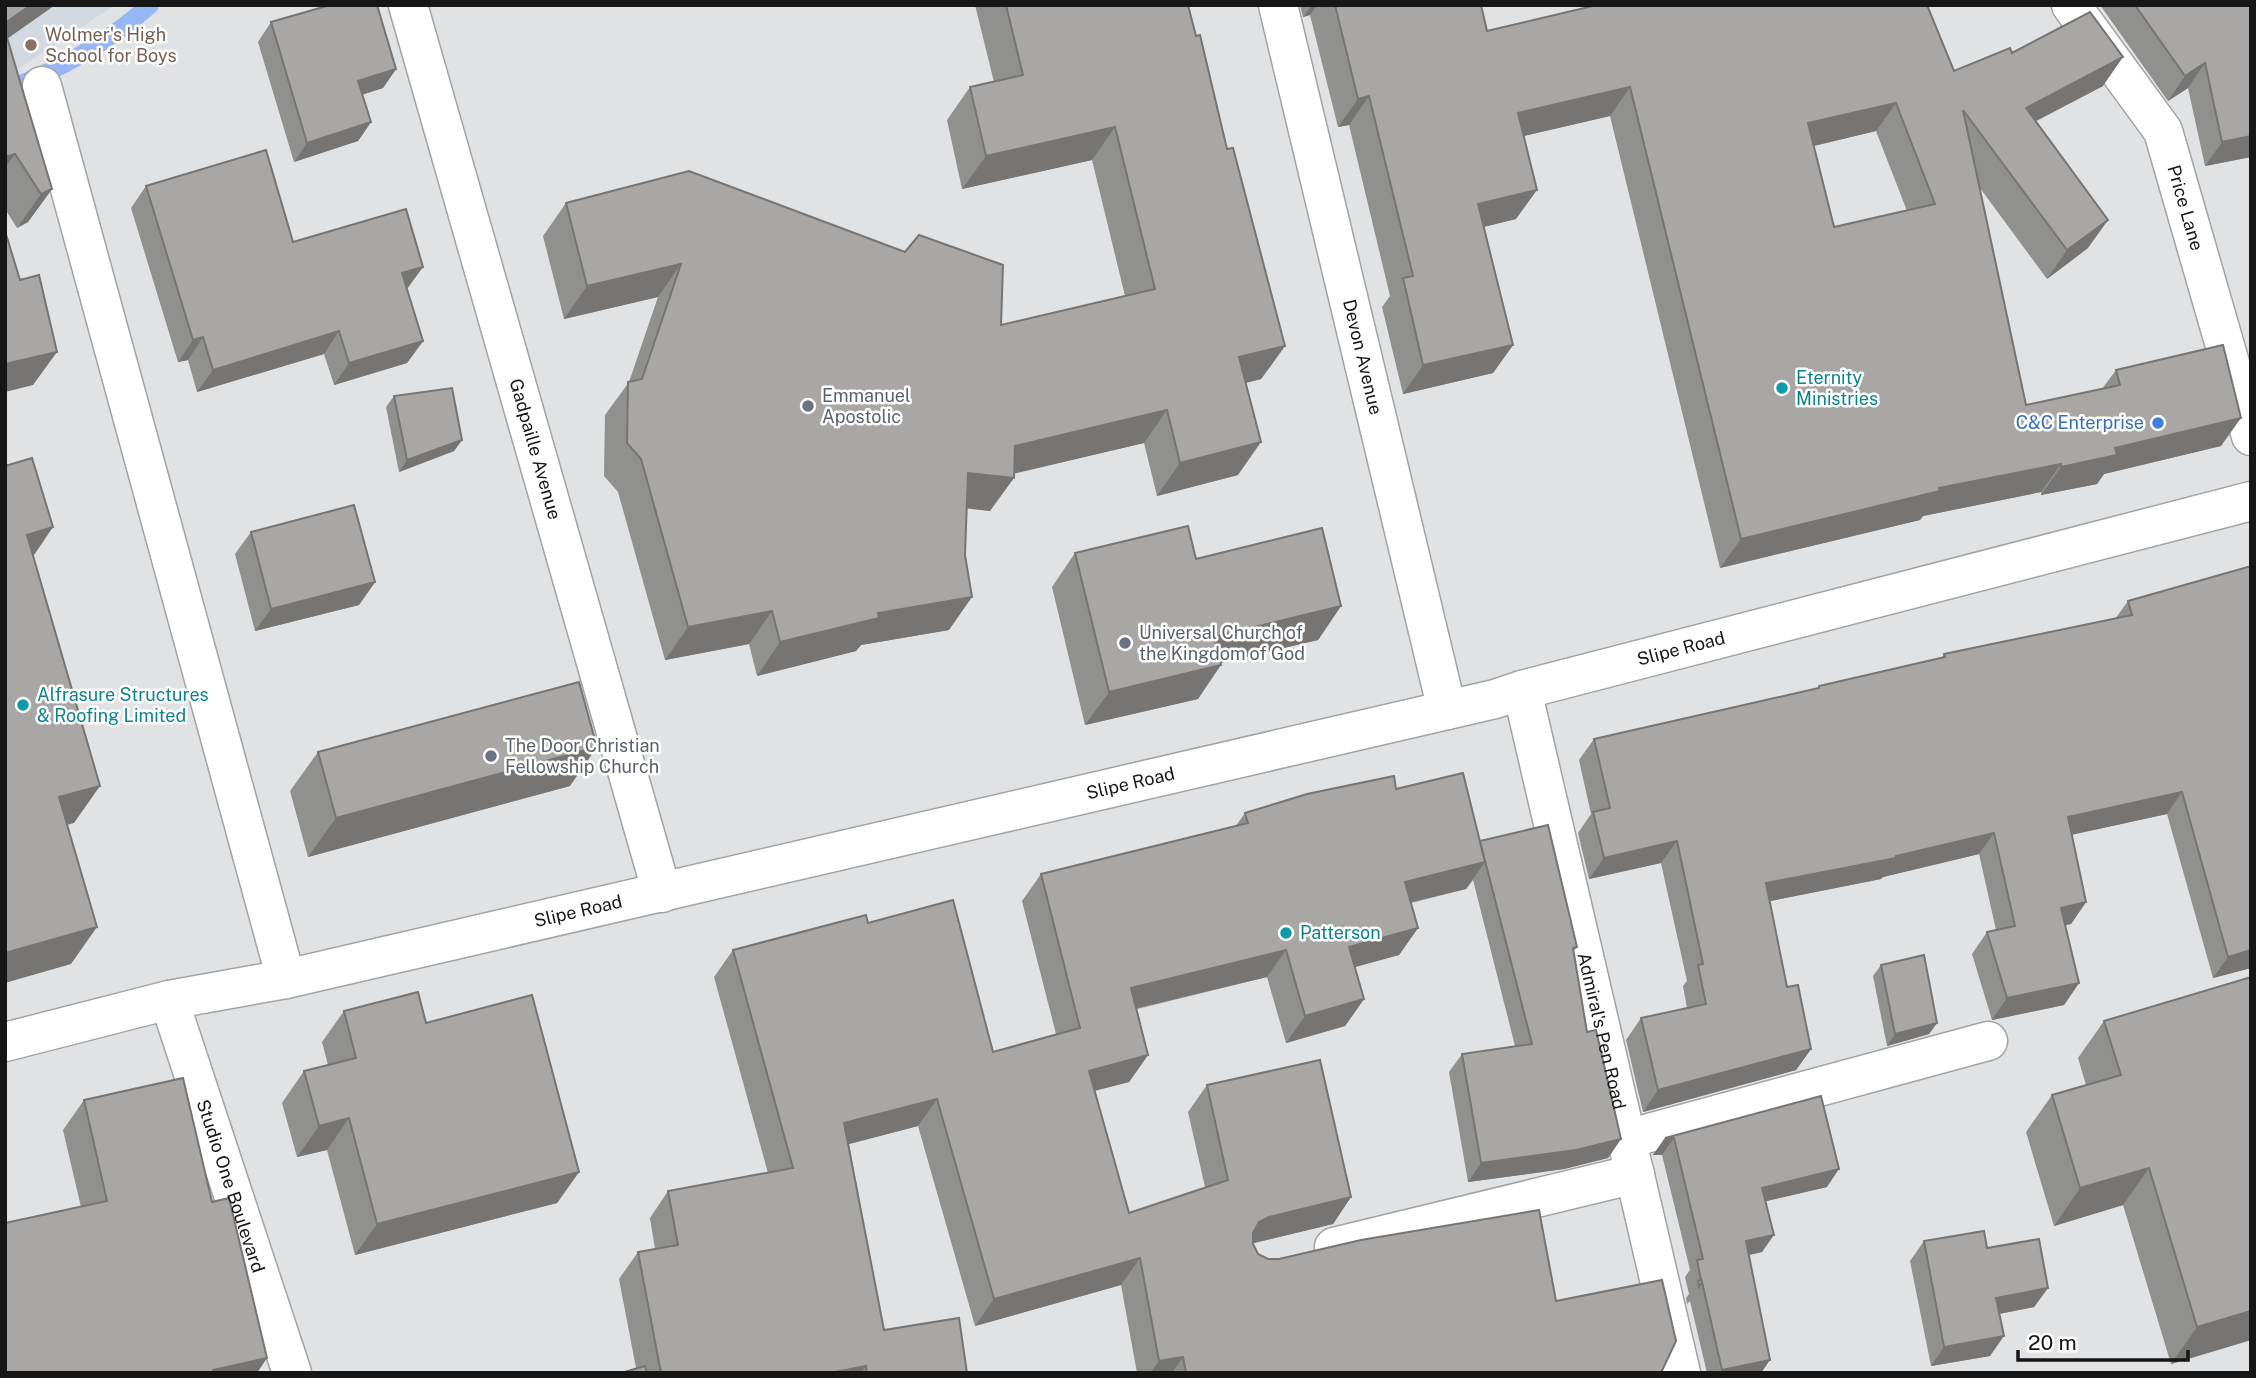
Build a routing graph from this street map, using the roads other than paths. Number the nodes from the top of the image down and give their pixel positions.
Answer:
1 (408, 5) edge
2 (1278, 5) edge
3 (2071, 5) edge
4 (41, 86) dead end
5 (2251, 436) edge
6 (2251, 501) edge
7 (1521, 690) junction
8 (1447, 710) junction
9 (662, 893) junction
10 (286, 979) junction
11 (169, 1000) junction
12 (1988, 1041) dead end
13 (5, 1042) edge
14 (1631, 1157) junction
15 (1306, 1254) edge
16 (292, 1373) edge
17 (1681, 1373) edge

1 - 9 street, Gadpaille Avenue
2 - 8 street, Devon Avenue
3 - 5 street, Price Lane
4 - 10 street
6 - 7 street, Slipe Road
7 - 8 street, Slipe Road
7 - 14 street, Admiral's Pen Road
8 - 9 street, Slipe Road
9 - 10 street, Slipe Road
10 - 11 street, Slipe Road
11 - 13 street, Slipe Road
11 - 16 street, Studio One Boulevard
12 - 14 street
14 - 15 street
14 - 17 street, Admiral's Pen Road

